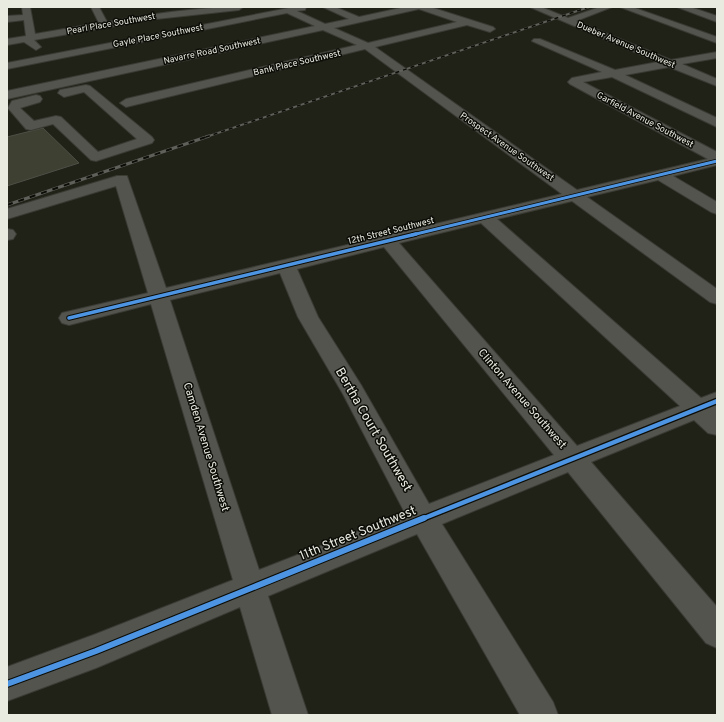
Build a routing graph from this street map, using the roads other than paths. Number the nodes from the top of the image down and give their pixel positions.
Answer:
1 (26, 7) edge
2 (96, 7) edge
3 (239, 7) edge
4 (245, 7) edge
5 (310, 7) edge
6 (327, 7) edge
7 (417, 7) edge
8 (421, 7) edge
9 (534, 7) edge
10 (608, 7) edge
11 (624, 7) edge
12 (681, 7) edge
13 (396, 10) edge
14 (166, 11) edge
15 (289, 11) junction
16 (156, 16) junction
17 (27, 17) junction
18 (256, 18) junction
19 (7, 19) edge
20 (358, 19) junction
21 (717, 19) edge
22 (568, 21) junction
23 (115, 22) junction
24 (467, 22) junction
25 (104, 24) junction
26 (324, 27) junction
27 (377, 27) dead end
28 (490, 29) dead end
29 (71, 30) junction
30 (436, 30) junction
31 (184, 31) junction
32 (391, 32) dead end
33 (279, 36) junction
34 (404, 37) junction
35 (29, 38) junction
36 (141, 40) junction
37 (717, 40) edge
38 (537, 41) dead end
39 (7, 42) edge
40 (293, 43) dead end
41 (367, 46) junction
42 (96, 49) junction
43 (216, 50) junction
44 (307, 50) dead end
45 (717, 55) edge
46 (230, 57) dead end
47 (322, 57) junction
48 (47, 58) junction
49 (164, 58) junction
50 (669, 63) junction
51 (243, 65) dead end
52 (7, 66) edge
53 (124, 69) junction
54 (257, 73) junction
55 (613, 73) junction
56 (186, 78) dead end
57 (72, 80) junction
58 (717, 83) edge
59 (198, 86) junction
60 (20, 92) edge
61 (126, 104) dead end
62 (717, 123) edge
63 (717, 159) edge
64 (660, 175) junction
65 (575, 195) junction
66 (717, 209) edge
67 (7, 214) edge
68 (484, 217) junction
69 (386, 240) junction
70 (286, 265) junction
71 (158, 296) junction
72 (717, 298) edge
73 (69, 318) dead end
74 (711, 412) edge
75 (573, 459) junction
76 (423, 519) junction
77 (250, 588) junction
78 (717, 632) edge
79 (7, 684) edge
80 (290, 715) edge
81 (540, 715) edge

1 - 17 street
2 - 25 street
3 - 14 street, Pearl Place Southwest
4 - 18 street
5 - 15 street, Gayle Place Southwest
6 - 20 street
7 - 13 street, Navarre Road Southwest
8 - 24 street
9 - 22 street, Dueber Avenue Southwest
10 - 22 street
11 - 37 street
12 - 21 street
13 - 20 street, Navarre Road Southwest
13 - 30 street
14 - 16 street, Pearl Place Southwest
15 - 18 street, Gayle Place Southwest
15 - 26 street, Prospect Avenue Southwest
16 - 23 street, Pearl Place Southwest
16 - 31 street
17 - 19 street
17 - 35 street
18 - 31 street, Gayle Place Southwest
18 - 33 street
20 - 26 street, Navarre Road Southwest
20 - 27 street
22 - 50 street, Dueber Avenue Southwest
23 - 25 street, Pearl Place Southwest
23 - 36 street
24 - 28 street
24 - 30 street, Bank Place Southwest
25 - 29 street, Pearl Place Southwest
26 - 33 street, Navarre Road Southwest
26 - 41 street, Prospect Avenue Southwest
29 - 35 street, Pearl Place Southwest
29 - 42 street
30 - 34 street, Bank Place Southwest
31 - 36 street, Gayle Place Southwest
31 - 43 street
32 - 34 street
33 - 40 street
33 - 43 street, Navarre Road Southwest
34 - 41 street, Bank Place Southwest
35 - 39 street, Pearl Place Southwest
35 - 48 street
36 - 42 street, Gayle Place Southwest
36 - 49 street
38 - 55 street
41 - 47 street, Bank Place Southwest
41 - 65 street, Prospect Avenue Southwest
42 - 48 street, Gayle Place Southwest
42 - 53 street
43 - 46 street
43 - 49 street, Navarre Road Southwest
44 - 47 street
45 - 50 street
47 - 54 street, Bank Place Southwest
48 - 52 street, Gayle Place Southwest
48 - 57 street
49 - 53 street, Navarre Road Southwest
50 - 55 street
50 - 58 street, Dueber Avenue Southwest
51 - 54 street
53 - 57 street, Navarre Road Southwest
54 - 59 street, Bank Place Southwest
55 - 62 street
55 - 63 street, Garfield Avenue Southwest
56 - 59 street
57 - 60 street, Navarre Road Southwest
59 - 61 street, Bank Place Southwest
60 - 60 street, Navarre Road Southwest
63 - 64 street, 12th Street Southwest
64 - 65 street, 12th Street Southwest
64 - 66 street
65 - 68 street, 12th Street Southwest
65 - 72 street, Prospect Avenue Southwest
67 - 71 street, Camden Avenue Southwest
68 - 69 street, 12th Street Southwest
68 - 74 street
69 - 70 street, 12th Street Southwest
69 - 75 street, Clinton Avenue Southwest
70 - 71 street, 12th Street Southwest
70 - 76 street, Bertha Court Southwest
71 - 73 street, 12th Street Southwest
71 - 77 street, Camden Avenue Southwest
74 - 75 street, 11th Street Southwest
75 - 76 street, 11th Street Southwest
75 - 78 street, Clinton Avenue Southwest
76 - 77 street, 11th Street Southwest
76 - 81 street, Bertha Court Southwest
77 - 79 street, 11th Street Southwest
77 - 80 street, Camden Avenue Southwest

